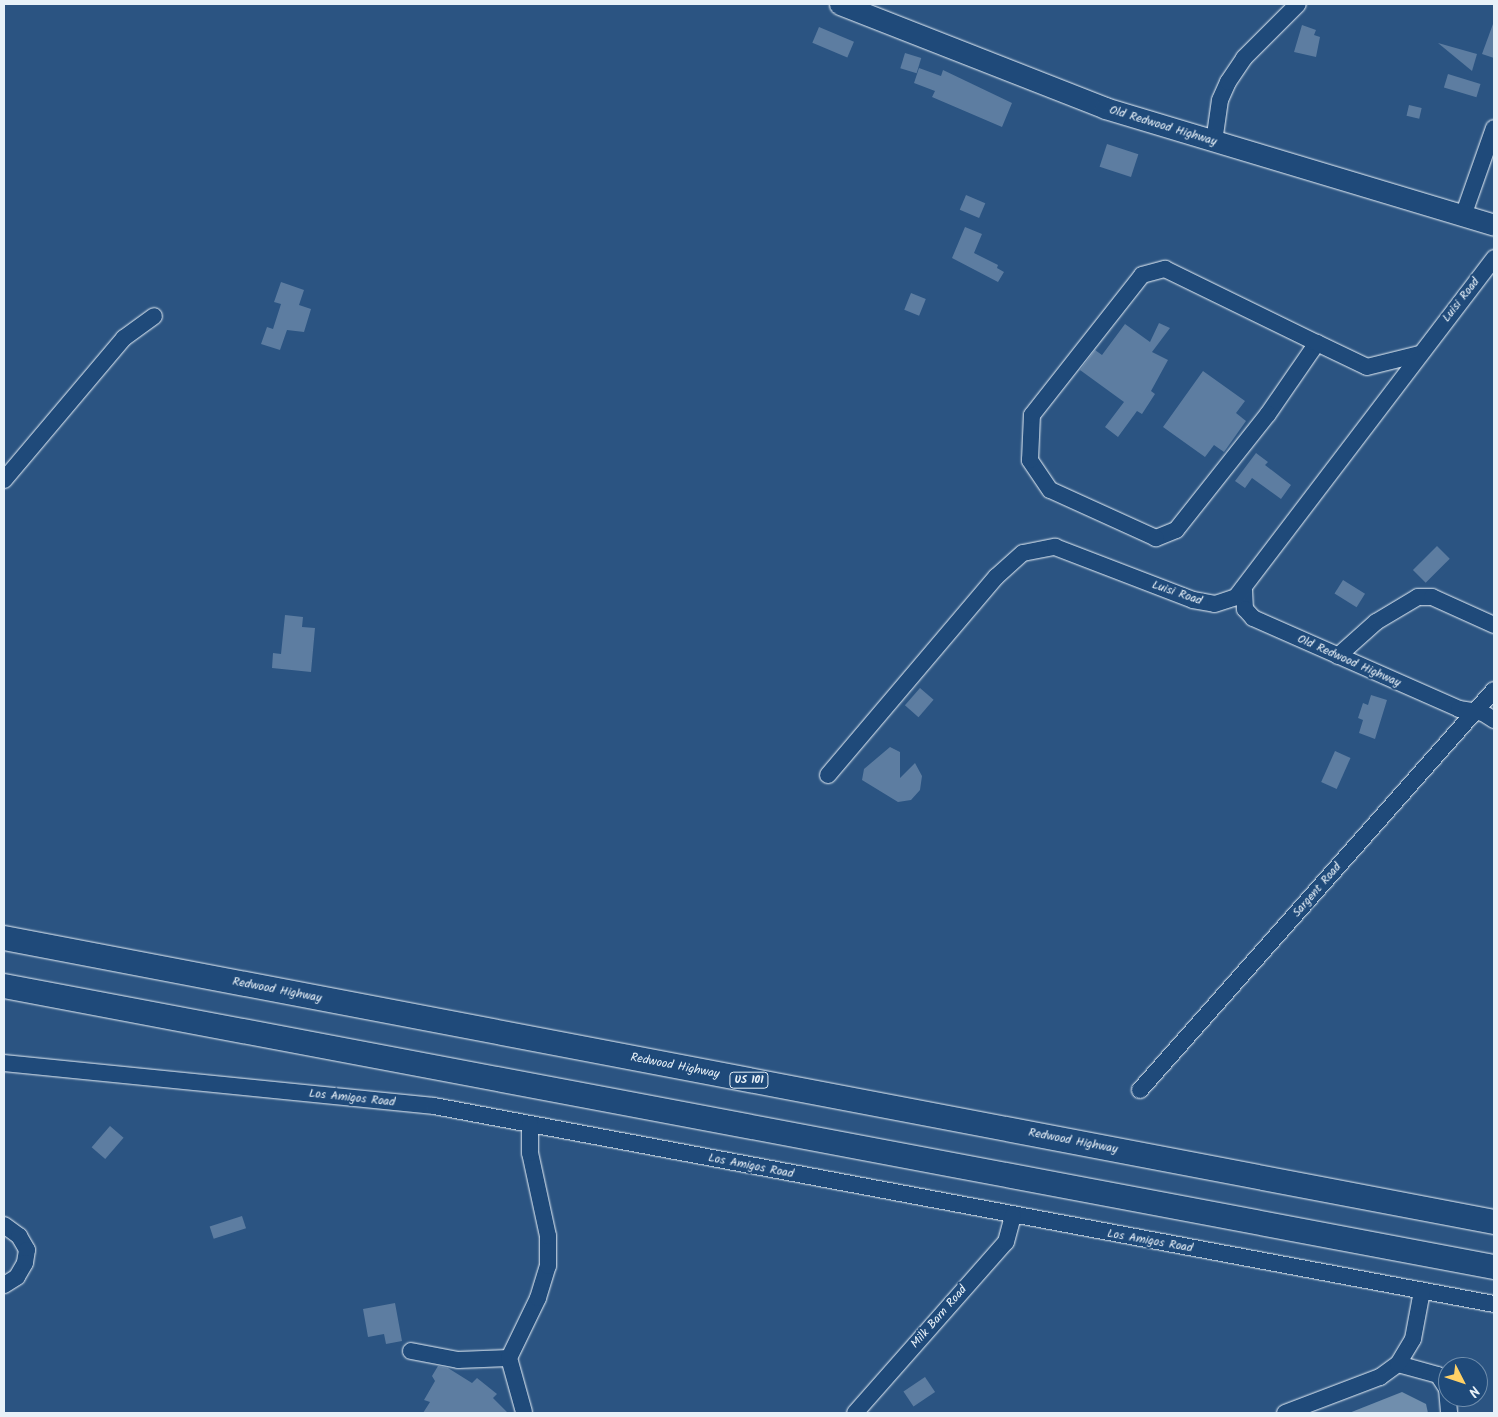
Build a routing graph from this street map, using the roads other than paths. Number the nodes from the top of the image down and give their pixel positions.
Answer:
1 (840, 4) edge
2 (1298, 4) edge
3 (1494, 128) edge
4 (1214, 142) junction
5 (1464, 216) junction
6 (1494, 225) edge
7 (1494, 258) edge
8 (1488, 275) edge
9 (154, 316) dead end
10 (1317, 343) junction
11 (1419, 354) junction
12 (4, 480) edge
13 (1244, 590) junction
14 (1494, 625) edge
15 (1338, 656) junction
16 (1494, 690) edge
17 (1475, 712) junction
18 (1494, 720) edge
19 (828, 775) dead end
20 (4, 938) edge
21 (4, 986) edge
22 (4, 1064) edge
23 (1140, 1090) dead end
24 (530, 1124) junction
25 (1013, 1216) junction
26 (1494, 1222) edge
27 (4, 1225) edge
28 (1494, 1267) edge
29 (4, 1285) edge
30 (1422, 1290) junction
31 (1494, 1304) edge
32 (411, 1352) dead end
33 (509, 1358) junction
34 (1398, 1364) junction
35 (524, 1412) dead end
36 (855, 1413) edge
37 (1285, 1413) edge
38 (1449, 1413) edge

1 - 4 main road, Old Redwood Highway
2 - 4 street
3 - 5 street
4 - 5 main road, Old Redwood Highway
5 - 6 main road, Old Redwood Highway
7 - 8 street, Luisi Road
8 - 11 street, Luisi Road
9 - 12 street
10 - 10 street
10 - 11 street
11 - 13 street, Luisi Road
13 - 15 street, Old Redwood Highway
13 - 19 street, Luisi Road
14 - 15 street
15 - 17 street, Old Redwood Highway
16 - 17 street, Sargent Road
17 - 18 street, Old Redwood Highway
17 - 23 street, Sargent Road
20 - 26 highway, Redwood Highway / US 101
21 - 28 highway
22 - 24 street, Los Amigos Road
24 - 25 street, Los Amigos Road
24 - 33 street
25 - 30 street, Los Amigos Road
25 - 36 street, Milk Barn Road
27 - 29 street
30 - 31 street, Los Amigos Road
30 - 34 street
32 - 33 street
33 - 35 street
34 - 37 street
34 - 38 street

